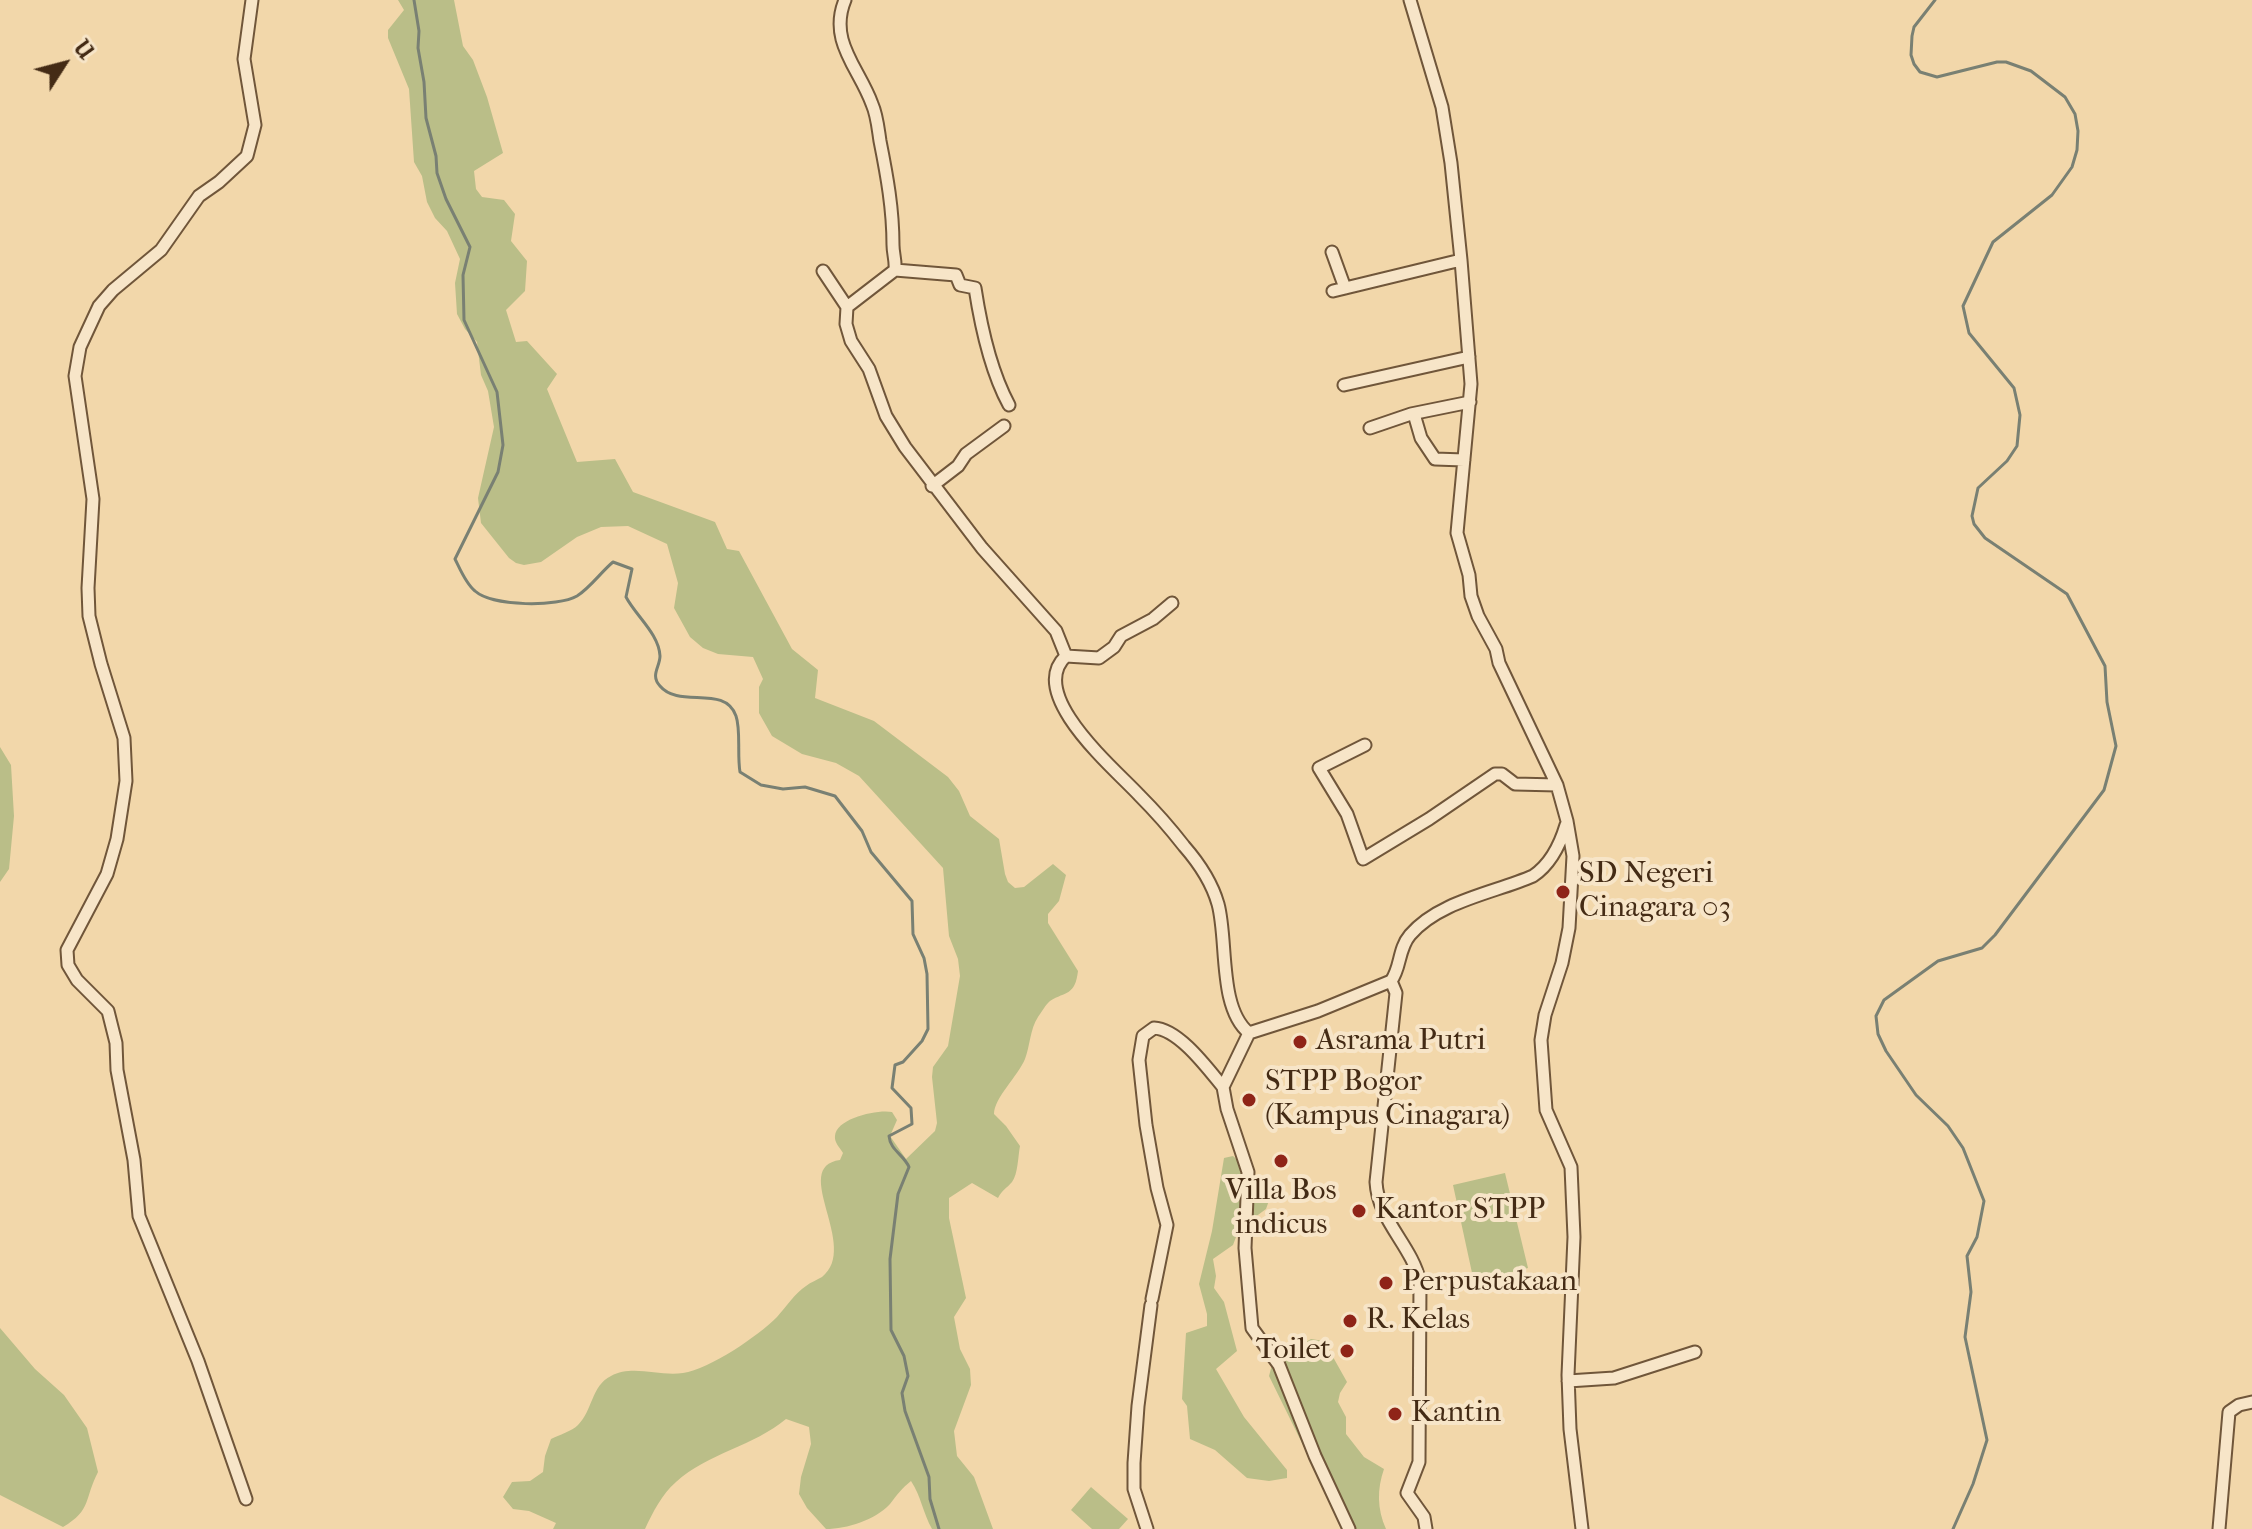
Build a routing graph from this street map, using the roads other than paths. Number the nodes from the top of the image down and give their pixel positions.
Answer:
1 (252, 0) edge
2 (845, 0) edge
3 (1410, 0) edge
4 (1332, 252) dead end
5 (1461, 260) junction
6 (895, 270) junction
7 (823, 271) dead end
8 (847, 307) junction
9 (1469, 357) junction
10 (1344, 385) dead end
11 (1470, 402) junction
12 (1009, 405) dead end
13 (1414, 414) junction
14 (1004, 426) dead end
15 (1370, 428) dead end
16 (1464, 460) junction
17 (932, 486) junction
18 (1172, 603) dead end
19 (1066, 656) junction
20 (1365, 745) dead end
21 (1557, 785) junction
22 (1567, 821) junction
23 (1391, 981) junction
24 (1249, 1033) junction
25 (1223, 1087) junction
26 (1695, 1352) dead end
27 (1568, 1381) junction
28 (2252, 1402) edge
29 (246, 1499) dead end
30 (1147, 1529) edge
31 (1349, 1529) edge
32 (1426, 1529) edge
33 (1582, 1529) edge
34 (2219, 1529) edge

1 - 29 street
2 - 6 street
3 - 5 street
4 - 5 street
5 - 9 street
6 - 8 street
6 - 12 street
7 - 8 street
8 - 17 street
9 - 10 street
9 - 11 street
11 - 13 street
11 - 16 street
13 - 15 street
13 - 16 street
14 - 17 street
16 - 21 street
17 - 19 street
18 - 19 street
19 - 24 street
20 - 21 street
21 - 22 street
22 - 23 street
22 - 27 street
23 - 24 street
23 - 32 street
24 - 25 street
25 - 30 street
25 - 31 street
26 - 27 street
27 - 33 street
28 - 34 street

